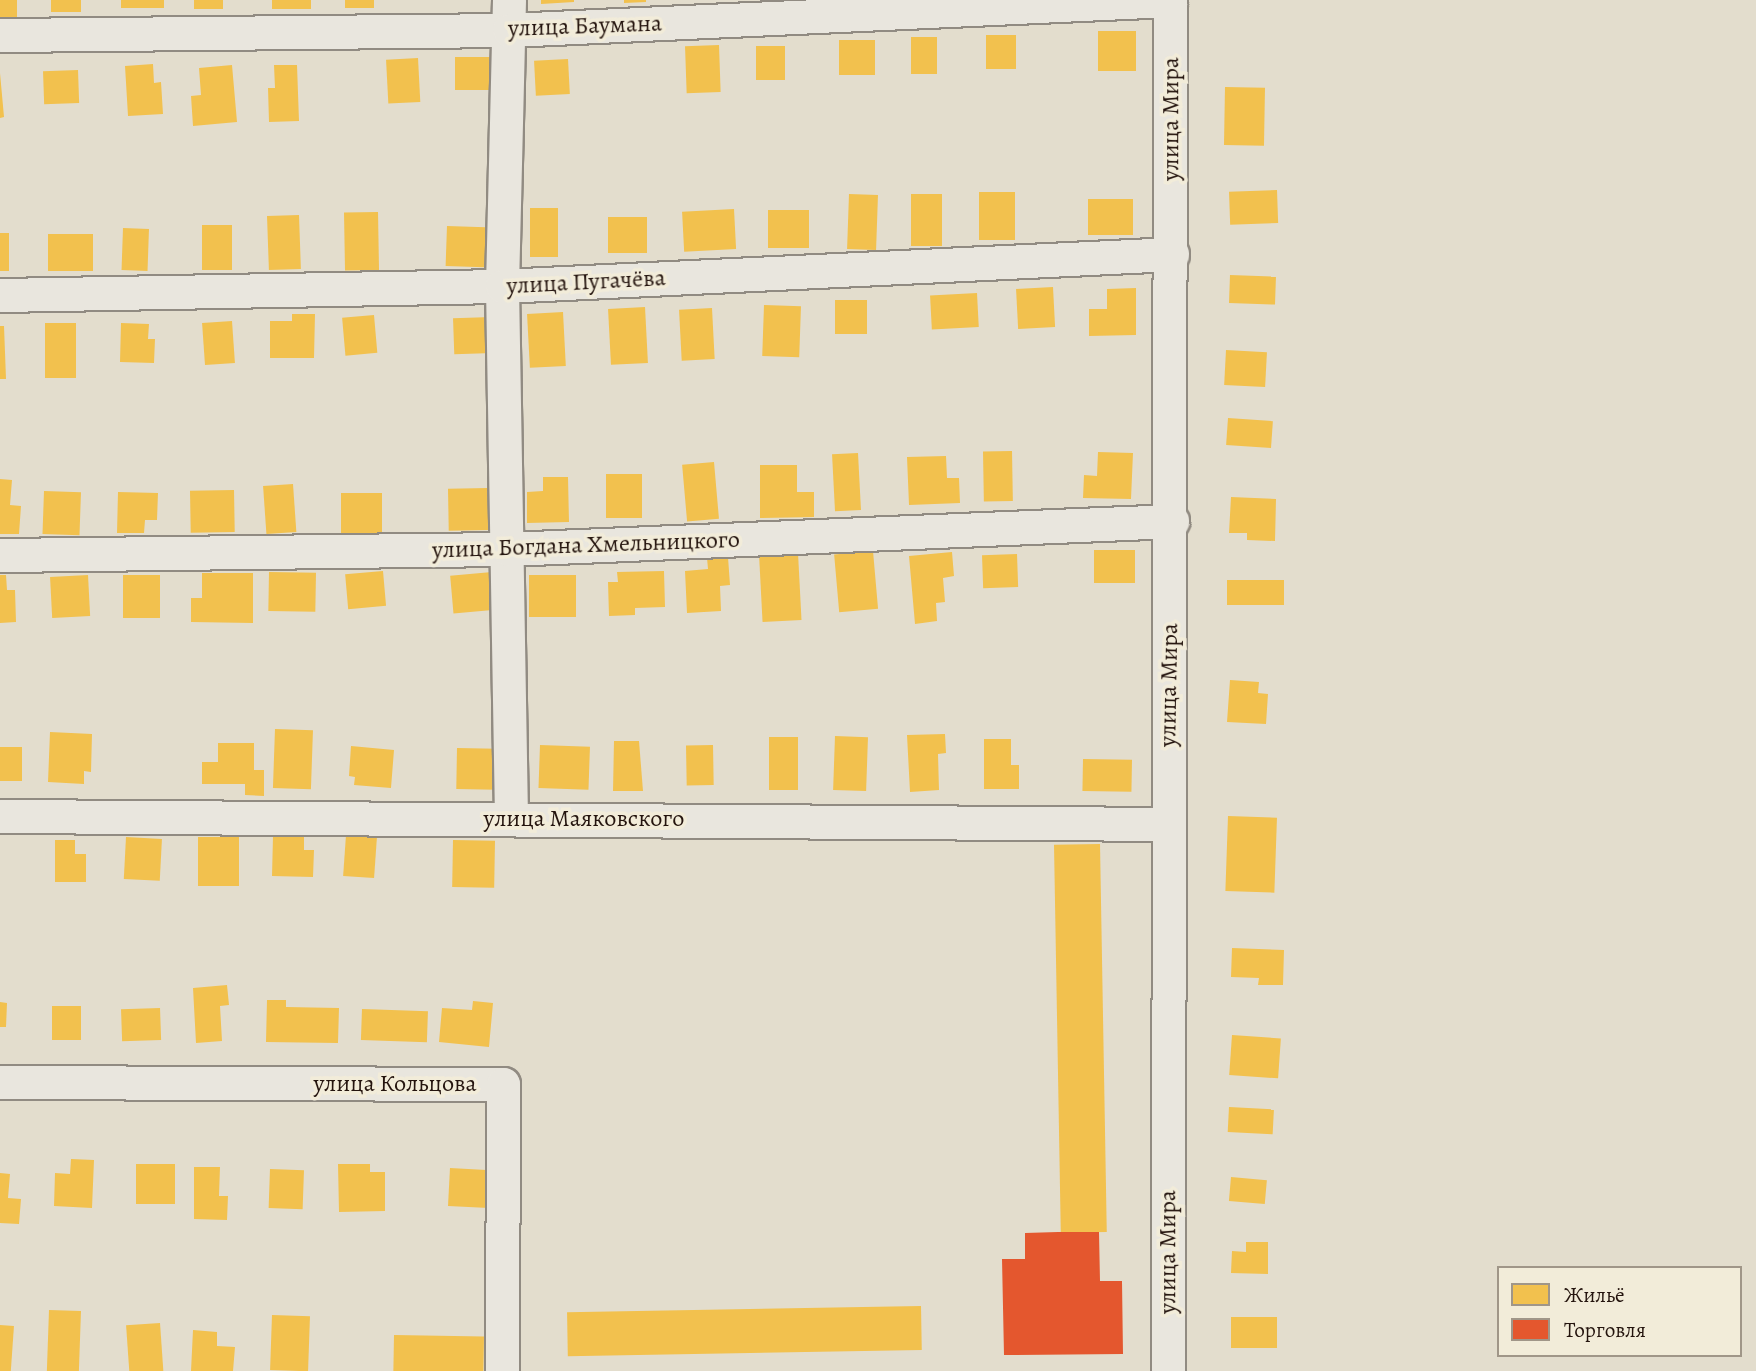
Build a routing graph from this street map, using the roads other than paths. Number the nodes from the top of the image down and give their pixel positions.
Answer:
1 (1170, 0) edge
2 (509, 15) edge
3 (0, 35) edge
4 (1172, 254) junction
5 (502, 286) junction
6 (0, 295) edge
7 (1172, 521) junction
8 (508, 549) junction
9 (0, 555) edge
10 (0, 817) edge
11 (511, 818) junction
12 (1167, 824) junction
13 (0, 1082) edge
14 (502, 1371) edge
15 (1168, 1371) edge

1 - 2 street, улица Баумана
1 - 4 street, улица Мира
2 - 3 street, улица Баумана
2 - 5 street
4 - 5 street, улица Пугачёва
4 - 7 street, улица Мира
5 - 6 street, улица Пугачёва
5 - 8 street
7 - 8 street, улица Богдана Хмельницкого
7 - 12 street, улица Мира
8 - 9 street, улица Богдана Хмельницкого
8 - 11 street
10 - 11 street, улица Маяковского
11 - 12 street, улица Маяковского
12 - 15 street, улица Мира
13 - 14 street, улица Кольцова

